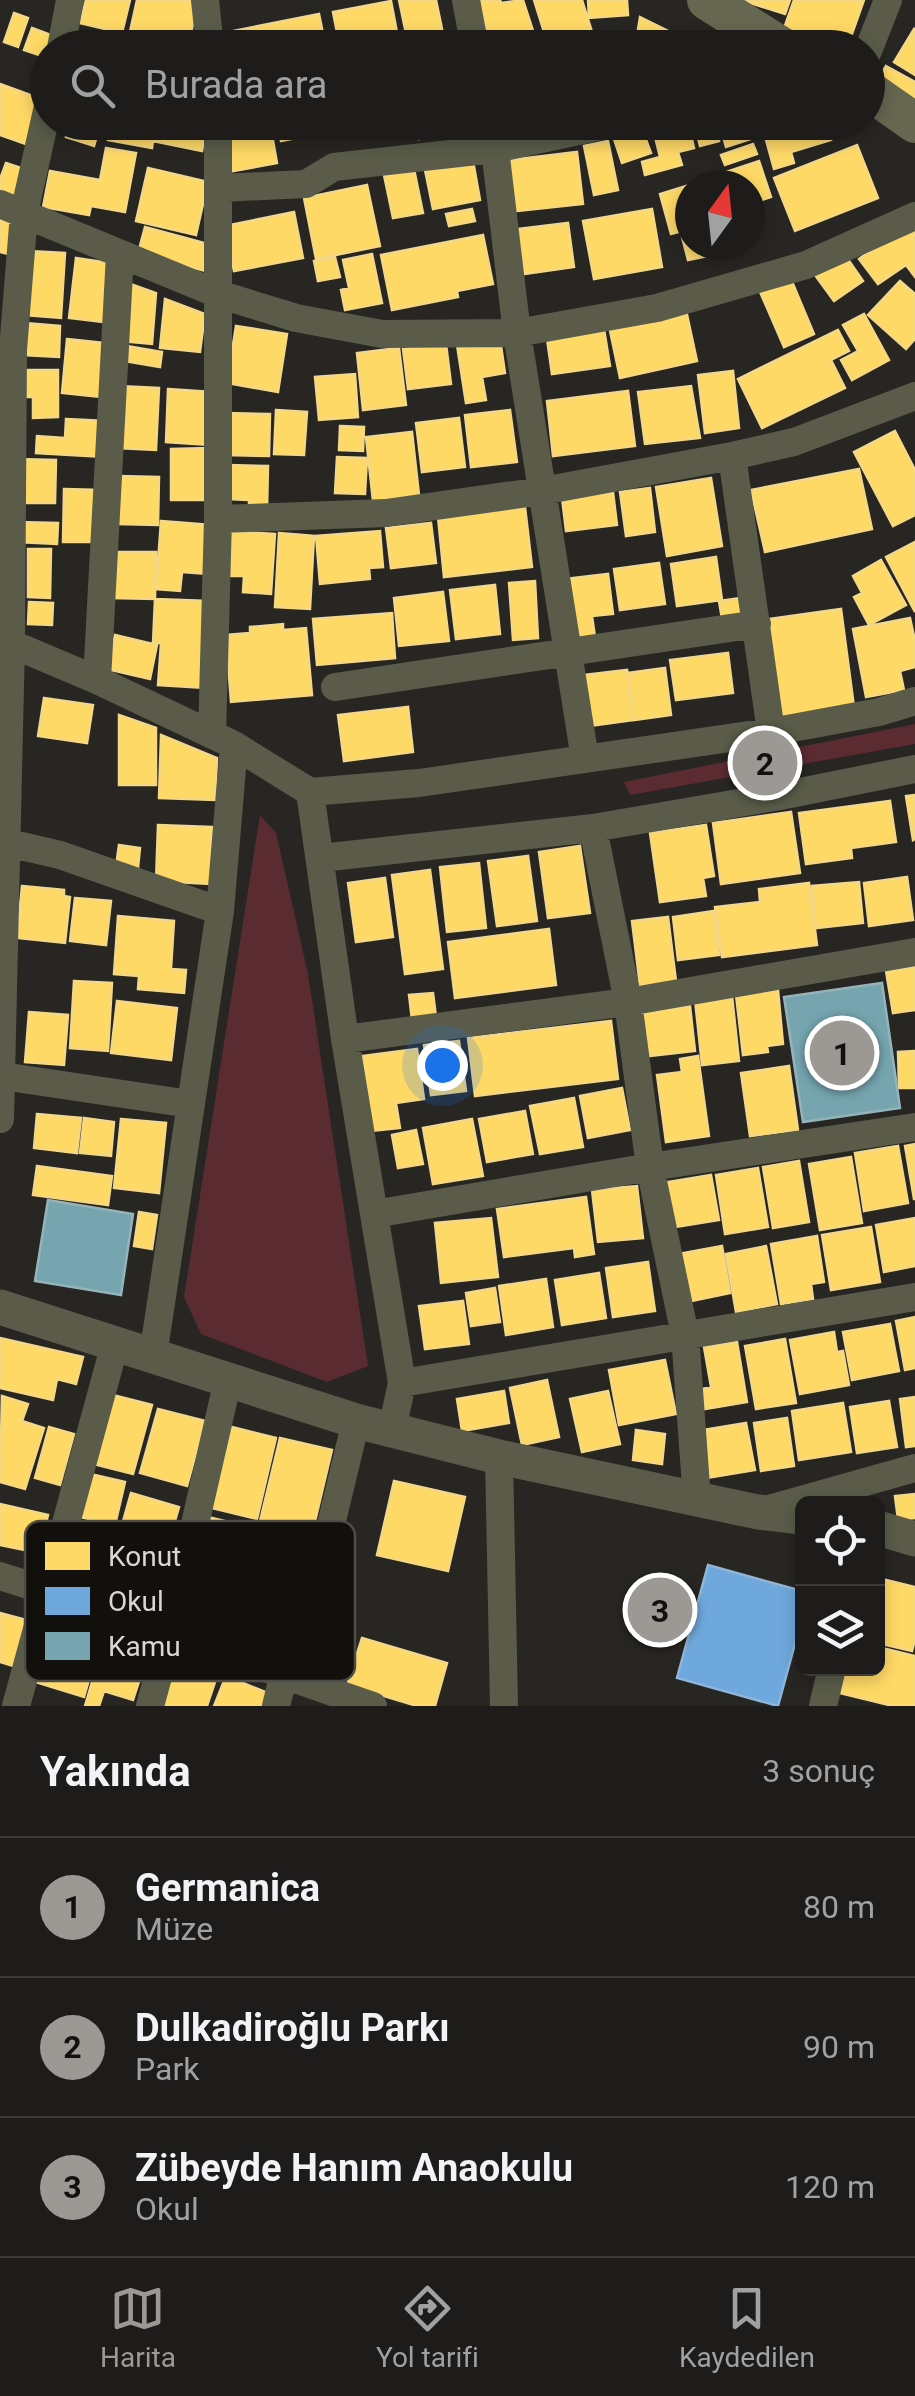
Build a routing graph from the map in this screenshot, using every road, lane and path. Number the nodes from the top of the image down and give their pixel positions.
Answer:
1 (70, 0) edge
2 (204, 0) edge
3 (466, 0) edge
4 (888, 0) edge
5 (712, 1) edge
6 (64, 30) edge
7 (208, 30) edge
8 (471, 30) edge
9 (756, 30) edge
10 (876, 30) edge
11 (885, 102) edge
12 (915, 124) edge
13 (36, 140) edge
14 (219, 140) edge
15 (472, 140) edge
16 (492, 140) edge
17 (220, 188) junction
18 (12, 208) edge
19 (915, 216) edge
20 (120, 254) junction
21 (218, 294) junction
22 (516, 333) junction
23 (915, 396) edge
24 (732, 456) junction
25 (542, 491) junction
26 (218, 519) junction
27 (756, 624) junction
28 (6, 641) edge
29 (568, 653) junction
30 (98, 680) junction
31 (336, 687) dead end
32 (915, 700) edge
33 (771, 732) junction
34 (223, 740) junction
35 (586, 759) junction
36 (915, 769) edge
37 (310, 792) junction
38 (592, 828) junction
39 (4, 841) edge
40 (321, 858) junction
41 (220, 911) junction
42 (915, 952) edge
43 (628, 1002) junction
44 (345, 1039) junction
45 (2, 1076) edge
46 (190, 1104) junction
47 (0, 1118) edge
48 (915, 1126) edge
49 (650, 1167) junction
50 (374, 1214) junction
51 (915, 1297) edge
52 (0, 1307) edge
53 (685, 1335) junction
54 (114, 1344) junction
55 (152, 1356) junction
56 (228, 1380) junction
57 (402, 1383) junction
58 (356, 1421) junction
59 (392, 1430) junction
60 (500, 1457) junction
61 (915, 1468) edge
62 (697, 1500) junction
63 (758, 1512) junction
64 (795, 1517) edge
65 (67, 1521) edge
66 (196, 1521) edge
67 (332, 1521) edge
68 (885, 1530) edge
69 (915, 1539) edge
70 (0, 1576) edge
71 (25, 1584) edge
72 (25, 1674) edge
73 (830, 1676) edge
74 (157, 1681) edge
75 (283, 1681) edge
76 (299, 1681) edge
77 (16, 1706) edge
78 (150, 1706) edge
79 (276, 1706) edge
80 (372, 1706) edge
81 (504, 1706) edge
82 (823, 1706) edge

1 - 6 street
2 - 7 street
3 - 8 street
4 - 10 street
5 - 9 main road
11 - 12 main road
13 - 18 street
14 - 17 street
15 - 17 street
16 - 22 street
17 - 21 street
18 - 20 street
18 - 28 street
19 - 22 street
20 - 21 street
20 - 30 street
21 - 22 street
21 - 26 street
22 - 25 street
23 - 24 street
24 - 25 street
24 - 27 street
25 - 26 street
25 - 29 street
26 - 34 street
27 - 29 street
27 - 33 street
28 - 30 street
28 - 39 street
29 - 31 street
29 - 35 street
30 - 34 street
32 - 33 street
33 - 35 street
34 - 37 street
34 - 41 street
35 - 37 street
36 - 38 street
37 - 40 street
38 - 40 street
38 - 43 street
39 - 41 street
39 - 45 street
40 - 44 street
41 - 46 street
42 - 43 street
43 - 44 street
43 - 49 street
44 - 50 street
45 - 46 street
45 - 47 street
46 - 55 street
48 - 49 street
49 - 50 street
49 - 53 street
50 - 57 street
51 - 53 street
52 - 54 street
53 - 57 street
53 - 62 street
54 - 55 street
54 - 65 street
55 - 56 street
56 - 58 street
56 - 66 street
57 - 59 street
58 - 59 street
58 - 67 street
59 - 60 street
60 - 62 street
60 - 81 street
61 - 63 street
62 - 63 street
63 - 64 street
68 - 69 street
70 - 71 street
72 - 77 street
73 - 82 street
74 - 78 street
75 - 79 street
76 - 80 street

